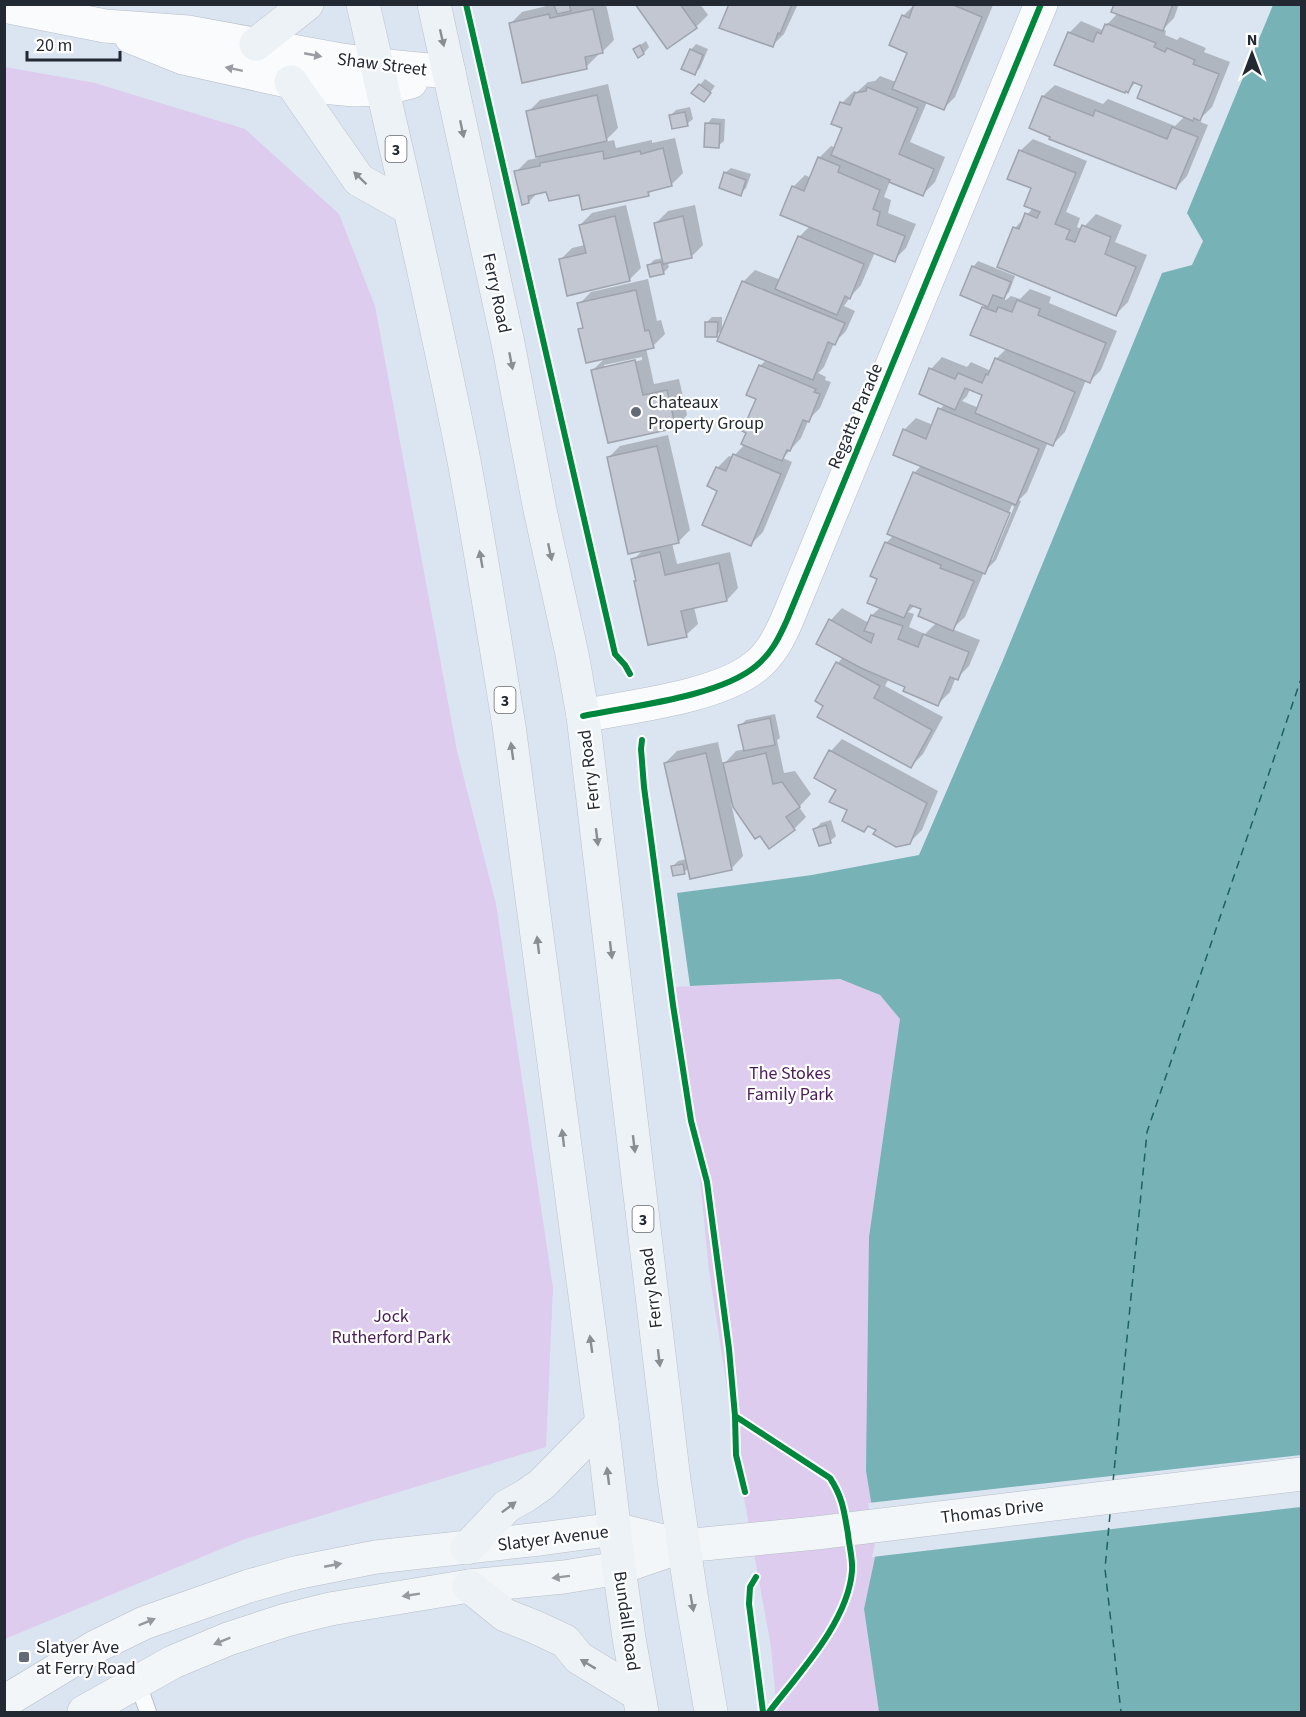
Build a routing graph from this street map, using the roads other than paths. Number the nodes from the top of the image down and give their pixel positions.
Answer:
1 (307, 4) edge
2 (363, 4) edge
3 (434, 4) edge
4 (1041, 4) edge
5 (4, 6) edge
6 (105, 26) junction
7 (256, 44) junction
8 (449, 72) junction
9 (379, 77) junction
10 (291, 82) junction
11 (409, 208) junction
12 (583, 716) junction
13 (602, 1423) junction
14 (1302, 1474) edge
15 (615, 1529) junction
16 (683, 1546) junction
17 (467, 1548) junction
18 (619, 1568) junction
19 (469, 1587) junction
20 (137, 1681) junction
21 (4, 1702) edge
22 (640, 1703) edge
23 (84, 1713) edge
24 (148, 1713) edge
25 (711, 1713) edge

1 - 7 main road
2 - 9 main road, 3
3 -> 8 main road, Ferry Road / 3
4 - 12 street, Regatta Parade
5 - 6 street, Shaw Street
6 - 7 street, Shaw Street
10 -> 6 street, Shaw Street
7 -> 9 street, Shaw Street
8 - 9 street, Shaw Street
8 -> 12 main road, Ferry Road / 3
9 - 10 street, Shaw Street
9 - 11 main road, 3
11 -> 10 main road
13 -> 11 main road, 3
12 -> 16 main road, Ferry Road / 3
15 -> 13 main road, 3
17 -> 13 main road
14 - 16 main road, Thomas Drive
15 - 16 main road, Slatyer Avenue
15 - 17 main road, Slatyer Avenue
15 - 18 main road, Bundall Road / 3
16 - 18 main road
16 -> 25 main road, 3
21 -> 17 main road, Slatyer Avenue
18 -> 19 main road
18 - 22 main road, Bundall Road / 3
19 -> 20 main road
22 -> 19 main road
20 - 23 main road
20 - 24 lane

